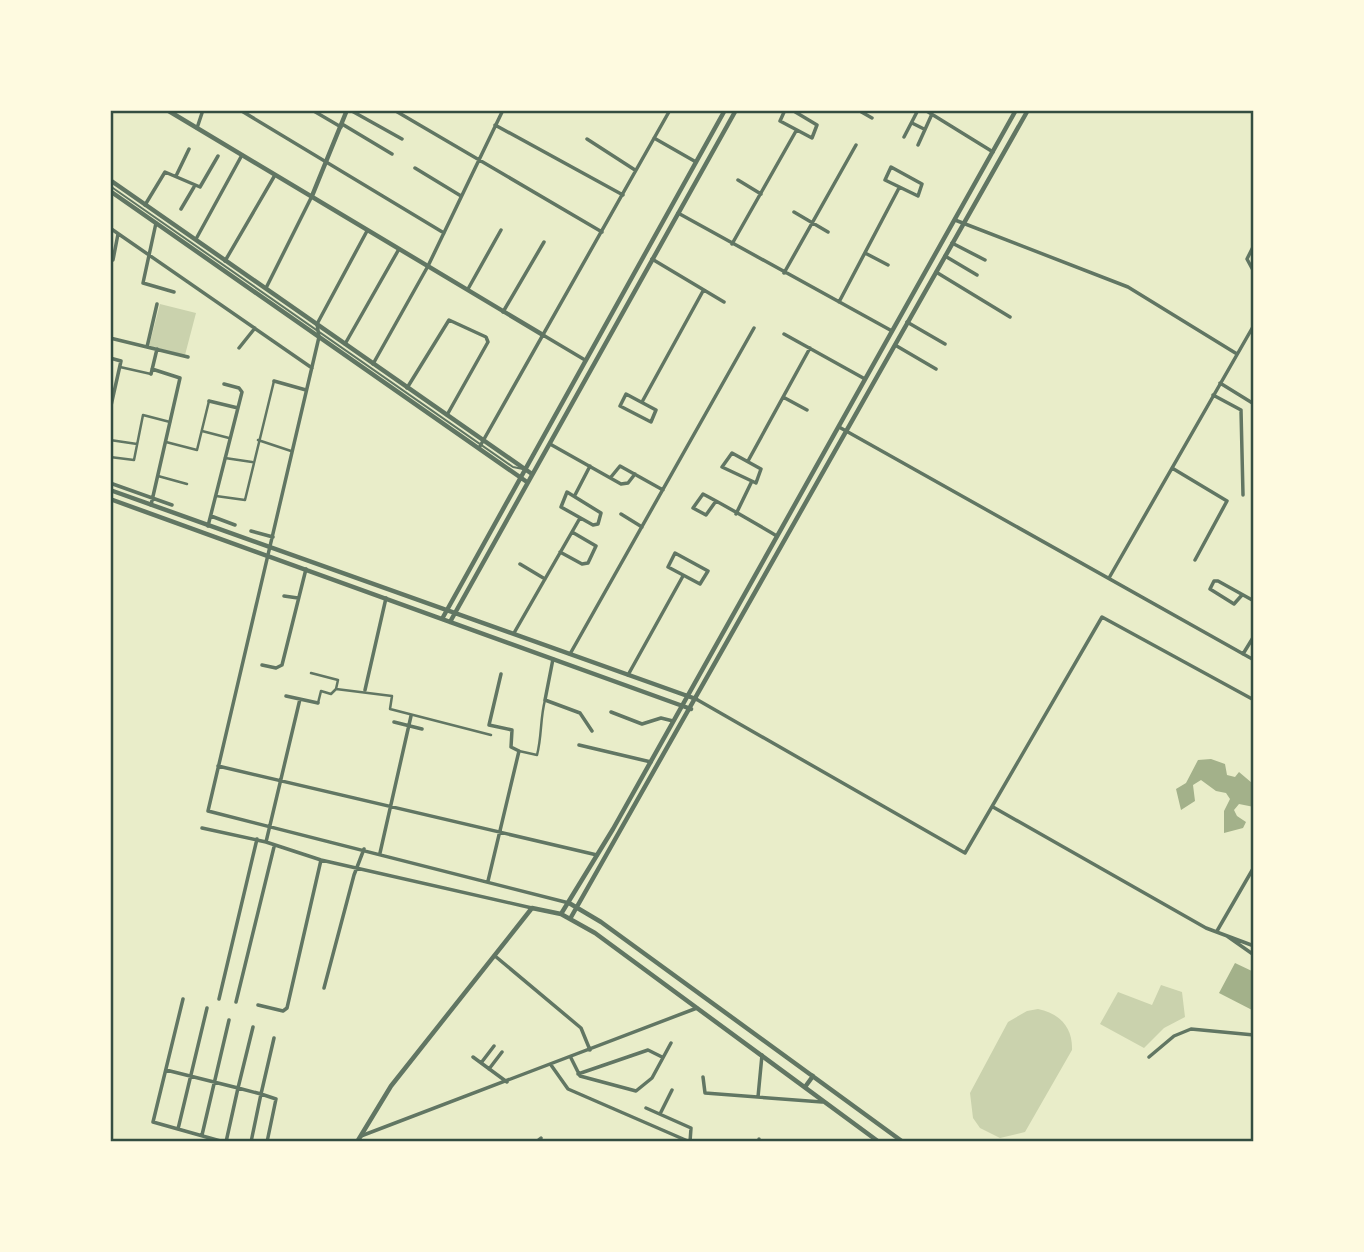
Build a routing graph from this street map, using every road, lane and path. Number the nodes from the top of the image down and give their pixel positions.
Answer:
1 (167, 110) edge
2 (203, 110) edge
3 (240, 110) edge
4 (312, 110) edge
5 (349, 110) edge
6 (394, 110) edge
7 (496, 110) edge
8 (670, 110) edge
9 (725, 110) edge
10 (736, 110) edge
11 (785, 110) edge
12 (792, 110) edge
13 (858, 110) edge
14 (918, 110) edge
15 (925, 110) edge
16 (1016, 110) edge
17 (1028, 110) edge
18 (502, 112) edge
19 (932, 114) junction
20 (872, 118) dead end
21 (912, 123) junction
22 (341, 125) junction
23 (495, 125) junction
24 (197, 128) junction
25 (924, 129) junction
26 (796, 131) junction
27 (904, 137) dead end
28 (654, 138) junction
29 (402, 139) dead end
30 (587, 139) dead end
31 (856, 145) dead end
32 (918, 145) dead end
33 (189, 149) dead end
34 (993, 152) junction
35 (392, 154) dead end
36 (242, 155) junction
37 (218, 156) dead end
38 (479, 160) junction
39 (326, 161) junction
40 (696, 162) junction
41 (415, 168) dead end
42 (636, 170) junction
43 (275, 175) junction
44 (176, 176) junction
45 (110, 180) edge
46 (738, 180) dead end
47 (194, 187) junction
48 (899, 188) junction
49 (110, 189) edge
50 (761, 194) junction
51 (622, 195) junction
52 (312, 196) junction
53 (461, 196) junction
54 (145, 205) junction
55 (181, 209) dead end
56 (794, 212) dead end
57 (677, 213) junction
58 (955, 220) junction
59 (812, 221) junction
60 (156, 223) junction
61 (961, 224) junction
62 (110, 228) edge
63 (501, 230) dead end
64 (367, 231) junction
65 (602, 232) junction
66 (828, 232) dead end
67 (118, 233) junction
68 (444, 233) junction
69 (196, 239) junction
70 (544, 242) dead end
71 (952, 243) junction
72 (732, 244) junction
73 (1254, 245) edge
74 (399, 249) junction
75 (866, 253) junction
76 (148, 254) junction
77 (945, 256) junction
78 (652, 259) junction
79 (113, 260) dead end
80 (985, 260) dead end
81 (226, 261) junction
82 (888, 265) dead end
83 (428, 266) junction
84 (936, 272) junction
85 (1254, 272) edge
86 (784, 273) junction
87 (977, 275) dead end
88 (266, 289) junction
89 (467, 290) junction
90 (703, 291) junction
91 (174, 292) dead end
92 (724, 302) dead end
93 (839, 302) junction
94 (157, 304) dead end
95 (503, 312) junction
96 (1010, 317) dead end
97 (908, 322) junction
98 (317, 324) junction
99 (1254, 325) edge
100 (255, 328) junction
101 (754, 328) dead end
102 (892, 331) junction
103 (319, 334) junction
104 (785, 334) dead end
105 (542, 335) junction
106 (110, 338) edge
107 (345, 344) junction
108 (895, 345) junction
109 (945, 345) dead end
110 (146, 347) junction
111 (239, 348) dead end
112 (810, 348) junction
113 (157, 349) junction
114 (1237, 354) junction
115 (188, 357) dead end
116 (110, 358) edge
117 (584, 360) junction
118 (373, 364) junction
119 (120, 367) junction
120 (312, 368) junction
121 (936, 369) dead end
122 (151, 371) junction
123 (865, 379) junction
124 (274, 380) joint
125 (1220, 383) junction
126 (223, 384) dead end
127 (407, 388) junction
128 (306, 390) junction
129 (1213, 395) junction
130 (783, 397) junction
131 (209, 401) joint
132 (642, 402) junction
133 (1254, 404) edge
134 (238, 408) junction
135 (110, 409) edge
136 (807, 410) dead end
137 (446, 415) junction
138 (170, 422) junction
139 (839, 427) junction
140 (202, 431) junction
141 (847, 432) junction
142 (230, 438) junction
143 (110, 440) edge
144 (258, 440) junction
145 (166, 442) junction
146 (137, 444) junction
147 (550, 444) junction
148 (481, 445) junction
149 (829, 445) junction
150 (838, 447) junction
151 (292, 451) junction
152 (110, 457) edge
153 (225, 458) junction
154 (748, 461) junction
155 (252, 462) junction
156 (590, 466) junction
157 (1172, 468) junction
158 (524, 469) junction
159 (532, 474) junction
160 (635, 474) junction
161 (158, 476) junction
162 (520, 477) junction
163 (610, 478) junction
164 (527, 482) junction
165 (110, 483) edge
166 (751, 483) junction
167 (187, 484) dead end
168 (663, 490) junction
169 (110, 491) edge
170 (1243, 495) dead end
171 (216, 496) junction
172 (574, 496) junction
173 (153, 498) junction
174 (110, 499) edge
175 (716, 501) junction
176 (151, 505) junction
177 (172, 505) dead end
178 (621, 514) dead end
179 (736, 514) junction
180 (211, 516) junction
181 (580, 518) junction
182 (235, 525) dead end
183 (208, 526) junction
184 (642, 527) junction
185 (251, 531) dead end
186 (572, 532) junction
187 (777, 536) junction
188 (273, 537) junction
189 (271, 547) junction
190 (560, 552) junction
191 (268, 555) junction
192 (1195, 560) dead end
193 (520, 564) dead end
194 (306, 569) junction
195 (683, 576) junction
196 (1109, 578) junction
197 (545, 579) junction
198 (1242, 595) junction
199 (284, 596) dead end
200 (298, 598) junction
201 (386, 598) junction
202 (1254, 601) edge
203 (446, 610) junction
204 (455, 613) junction
205 (442, 619) junction
206 (450, 622) junction
207 (514, 633) junction
208 (1254, 636) edge
209 (570, 654) junction
210 (1242, 654) junction
211 (553, 659) junction
212 (1254, 660) edge
213 (262, 665) dead end
214 (311, 673) dead end
215 (501, 674) dead end
216 (628, 675) junction
217 (336, 689) junction
218 (365, 690) junction
219 (286, 696) dead end
220 (687, 696) junction
221 (300, 699) junction
222 (696, 699) junction
223 (545, 700) junction
224 (1254, 700) edge
225 (318, 703) joint
226 (682, 705) junction
227 (691, 709) junction
228 (611, 712) dead end
229 (411, 716) junction
230 (673, 721) junction
231 (394, 722) dead end
232 (409, 726) junction
233 (422, 729) dead end
234 (592, 731) dead end
235 (491, 735) dead end
236 (579, 746) dead end
237 (519, 751) junction
238 (651, 762) junction
239 (218, 766) junction
240 (280, 780) junction
241 (390, 805) junction
242 (993, 807) junction
243 (269, 826) junction
244 (202, 828) dead end
245 (500, 832) junction
246 (257, 839) junction
247 (266, 842) junction
248 (275, 847) junction
249 (364, 849) junction
250 (380, 853) junction
251 (597, 855) junction
252 (321, 860) junction
253 (1254, 867) edge
254 (357, 868) junction
255 (488, 881) junction
256 (569, 903) junction
257 (532, 908) junction
258 (577, 908) junction
259 (561, 914) junction
260 (570, 919) junction
261 (1217, 931) junction
262 (1226, 935) junction
263 (1254, 946) edge
264 (1254, 955) edge
265 (495, 956) junction
266 (324, 988) dead end
267 (183, 999) dead end
268 (219, 999) dead end
269 (236, 1002) dead end
270 (258, 1005) dead end
271 (207, 1008) dead end
272 (697, 1008) junction
273 (229, 1020) dead end
274 (253, 1027) dead end
275 (1254, 1035) edge
276 (274, 1038) dead end
277 (671, 1043) dead end
278 (494, 1046) dead end
279 (590, 1050) junction
280 (502, 1052) dead end
281 (762, 1055) junction
282 (472, 1056) dead end
283 (662, 1057) junction
284 (1149, 1057) dead end
285 (570, 1058) junction
286 (481, 1063) junction
287 (551, 1065) junction
288 (489, 1069) junction
289 (166, 1070) junction
290 (578, 1074) junction
291 (813, 1076) junction
292 (190, 1077) junction
293 (703, 1077) dead end
294 (215, 1082) junction
295 (507, 1082) junction
296 (805, 1087) junction
297 (238, 1088) junction
298 (672, 1090) dead end
299 (261, 1094) junction
300 (758, 1097) junction
301 (826, 1102) junction
302 (646, 1108) dead end
303 (660, 1114) junction
304 (178, 1129) junction
305 (202, 1135) junction
306 (541, 1138) dead end
307 (358, 1139) edge
308 (225, 1142) edge
309 (251, 1142) edge
310 (267, 1142) edge
311 (536, 1142) edge
312 (690, 1142) edge
313 (879, 1142) edge
314 (903, 1142) edge

1 - 24 street
2 - 24 street
3 - 39 street
4 - 22 street
5 - 22 street
5 - 29 street
6 - 38 street
7 - 18 street
8 - 28 street
9 - 40 street
10 - 57 street
11 - 26 street
12 - 26 street
13 - 20 street
14 - 21 street
15 - 19 street
16 - 34 street
17 - 61 street
18 - 23 street
19 - 25 street
19 - 34 street
21 - 25 street
21 - 27 street
22 - 35 street
22 - 39 street
23 - 38 street
23 - 51 street
24 - 36 street
25 - 32 street
26 - 50 street
28 - 40 street
28 - 42 street
30 - 42 street
31 - 59 street
33 - 44 street
34 - 58 street
36 - 43 street
36 - 69 street
37 - 47 street
38 - 53 street
38 - 65 street
39 - 52 street
39 - 68 street
40 - 117 street
41 - 53 street
42 - 51 street
43 - 52 street
43 - 81 street
44 - 47 street
44 - 54 street
45 - 54 street
46 - 50 street
47 - 55 street
48 - 48 street
48 - 75 street
49 - 60 street
49 - 103 lane
50 - 72 street
51 - 65 street
52 - 64 street
52 - 88 street
53 - 68 street
54 - 69 street
56 - 59 street
57 - 72 street
57 - 78 street
58 - 61 street
58 - 102 street
59 - 66 street
59 - 86 street
60 - 76 street
60 - 103 street
61 - 71 street
61 - 114 street
62 - 67 street
63 - 89 street
64 - 74 street
64 - 98 street
65 - 105 street
67 - 76 street
67 - 79 street
68 - 83 street
69 - 81 street
70 - 95 street
71 - 77 street
71 - 80 street
72 - 86 street
73 - 85 street
74 - 83 street
74 - 107 street
75 - 82 street
75 - 93 street
76 - 91 street
76 - 100 street
77 - 84 street
77 - 87 street
78 - 90 street
78 - 147 street
81 - 88 street
83 - 89 street
83 - 118 street
84 - 96 street
84 - 97 street
86 - 93 street
88 - 98 street
89 - 95 street
90 - 92 street
90 - 132 street
93 - 102 street
94 - 110 street
95 - 105 street
97 - 108 street
97 - 109 street
98 - 103 street
98 - 107 street
99 - 114 street
100 - 111 street
100 - 120 street
101 - 168 street
102 - 123 street
103 - 120 street
103 - 148 street
104 - 112 street
105 - 117 street
105 - 148 street
106 - 110 street
107 - 118 street
108 - 121 street
108 - 141 street
110 - 113 street
112 - 123 street
112 - 130 street
113 - 115 street
113 - 122 street
114 - 125 street
116 - 119 street
117 - 158 street
118 - 127 street
119 - 122 street
119 - 135 street
120 - 128 street
122 - 138 street
123 - 139 street
124 - 128 street
124 - 144 street
125 - 129 street
125 - 133 street
126 - 134 street
127 - 137 street
127 - 137 street
128 - 151 street
129 - 157 street
129 - 170 street
130 - 136 street
130 - 154 street
131 - 134 street
131 - 140 street
132 - 132 street
134 - 142 street
137 - 148 street
138 - 145 street
138 - 146 street
139 - 141 street
139 - 149 street
140 - 142 street
140 - 145 street
141 - 150 street
141 - 196 street
142 - 153 street
143 - 146 street
144 - 151 street
144 - 155 street
145 - 161 street
146 - 152 street
147 - 156 street
147 - 159 street
148 - 158 street
148 - 162 street
149 - 150 street
149 - 187 street
150 - 222 street
151 - 188 street
153 - 155 street
153 - 171 street
154 - 166 street
154 - 166 street
155 - 171 street
156 - 163 street
156 - 172 street
157 - 192 street
157 - 196 street
158 - 159 street
158 - 162 street
159 - 164 street
160 - 163 street
160 - 163 street
160 - 168 street
161 - 167 street
161 - 173 street
162 - 164 street
162 - 203 street
164 - 204 street
165 - 173 street
166 - 179 street
168 - 184 street
169 - 176 street
171 - 180 street
172 - 181 street
172 - 181 street
173 - 176 street
173 - 177 street
174 - 191 street
175 - 175 street
175 - 179 street
176 - 183 street
178 - 184 street
179 - 187 street
180 - 182 street
180 - 183 street
181 - 186 street
183 - 189 street
184 - 209 street
185 - 188 street
186 - 190 street
186 - 190 street
187 - 220 street
188 - 189 street
189 - 191 street
189 - 203 street
190 - 197 street
191 - 194 street
191 - 239 street
193 - 197 street
194 - 200 street
194 - 201 street
195 - 195 street
195 - 216 street
196 - 210 street
197 - 207 street
198 - 198 street
198 - 202 street
199 - 200 street
200 - 213 street
201 - 205 street
201 - 218 street
203 - 204 street
203 - 205 street
204 - 206 street
204 - 207 street
205 - 206 street
206 - 211 street
207 - 209 street
208 - 210 street
209 - 216 street
210 - 212 street
211 - 223 street
211 - 226 street
214 - 217 street
215 - 237 street
216 - 220 street
217 - 218 street
217 - 225 street
218 - 229 street
219 - 221 street
220 - 222 street
220 - 226 street
221 - 225 street
221 - 240 street
222 - 227 street
222 - 242 street
223 - 234 street
223 - 237 street
224 - 242 street
226 - 227 street
226 - 230 street
227 - 258 street
228 - 230 street
229 - 232 street
229 - 235 street
230 - 238 street
231 - 232 street
232 - 233 street
232 - 241 street
236 - 238 street
237 - 245 street
238 - 251 street
239 - 240 street
239 - 243 street
240 - 241 street
240 - 243 street
241 - 245 street
241 - 250 street
242 - 261 street
243 - 247 street
243 - 249 street
244 - 246 street
245 - 251 street
245 - 255 street
246 - 247 street
246 - 268 street
247 - 248 street
248 - 252 street
248 - 269 street
249 - 250 street
249 - 254 street
250 - 255 street
251 - 256 street
252 - 254 street
252 - 270 street
253 - 261 street
254 - 257 street
254 - 266 street
255 - 256 street
256 - 258 street
256 - 259 street
257 - 259 street
257 - 265 street
258 - 260 street
258 - 291 street
259 - 260 street
260 - 272 street
261 - 262 street
262 - 263 street
262 - 264 street
265 - 279 street
265 - 307 street
267 - 289 street
271 - 292 street
272 - 279 street
272 - 281 street
273 - 294 street
274 - 297 street
275 - 284 street
276 - 299 street
277 - 283 street
278 - 286 street
279 - 285 street
280 - 288 street
281 - 296 street
281 - 300 street
282 - 286 street
283 - 290 street
283 - 290 street
285 - 287 street
285 - 290 street
286 - 288 street
287 - 295 street
287 - 312 street
288 - 295 street
289 - 292 street
289 - 304 street
291 - 296 street
291 - 314 street
292 - 294 street
292 - 304 street
293 - 300 street
294 - 297 street
294 - 305 street
295 - 307 street
296 - 301 street
297 - 299 street
297 - 308 street
298 - 303 street
299 - 309 street
299 - 310 street
300 - 301 street
301 - 313 street
302 - 303 street
303 - 312 street
304 - 305 street
305 - 308 street
306 - 311 street

